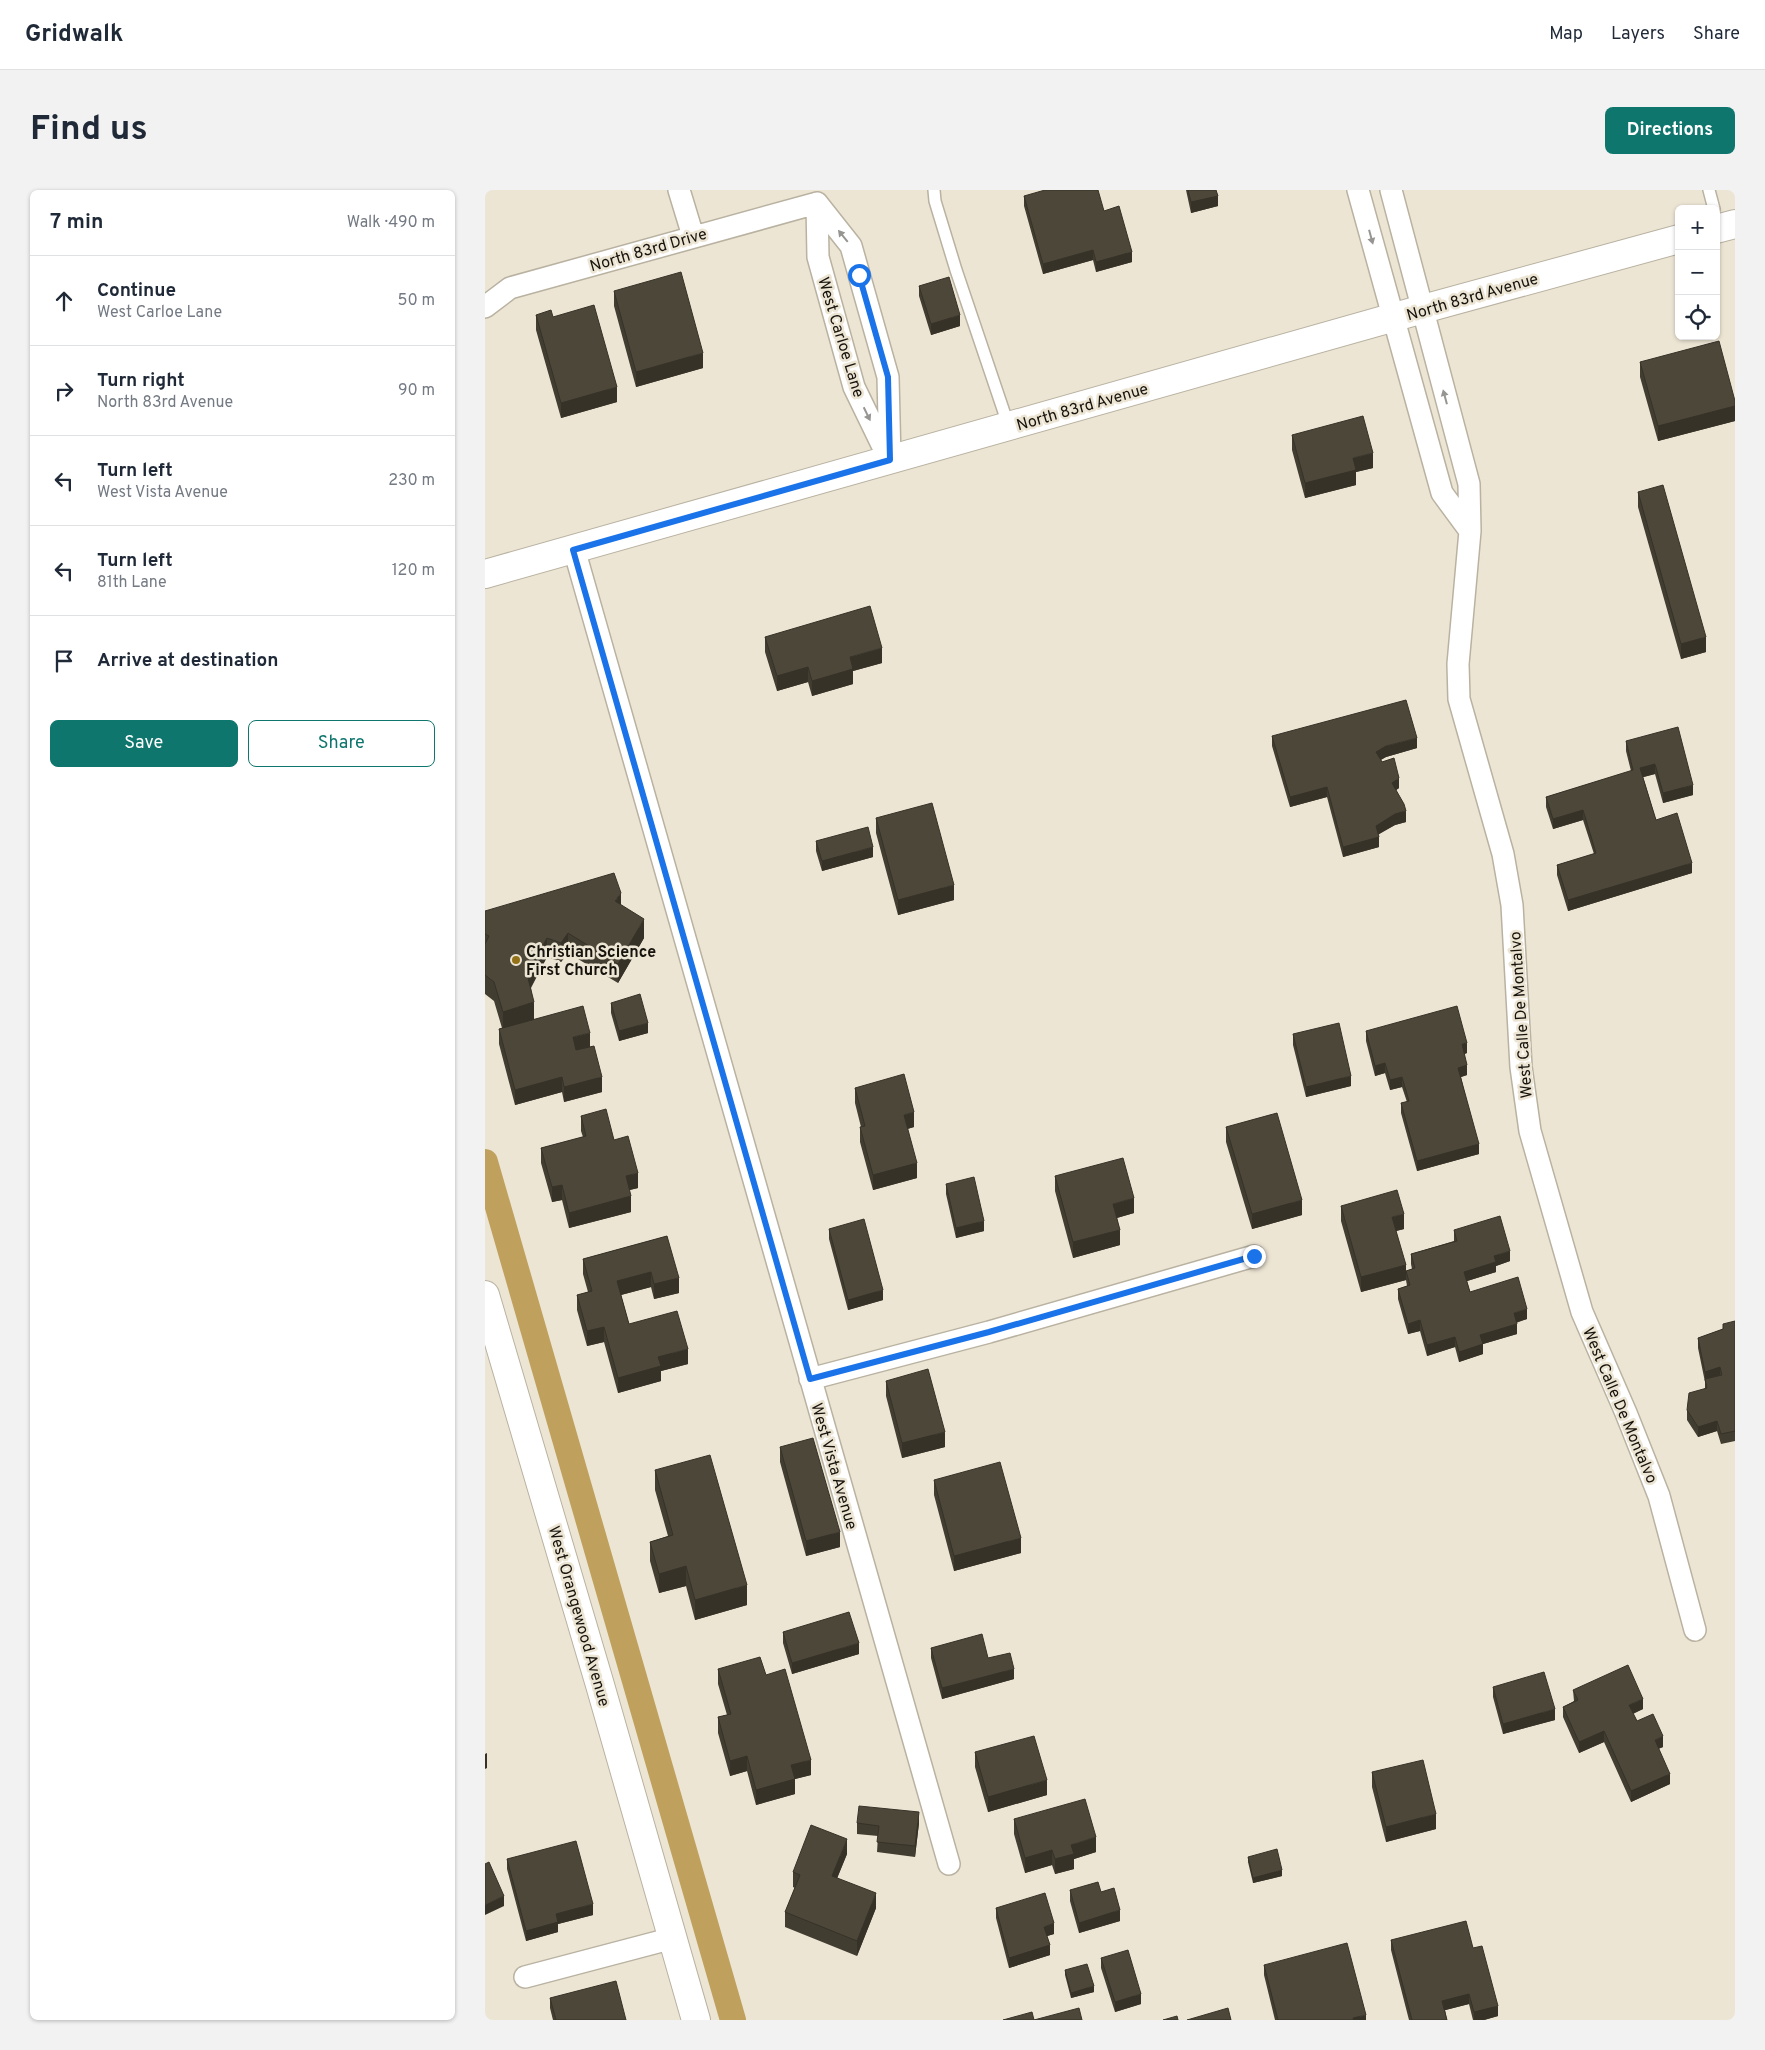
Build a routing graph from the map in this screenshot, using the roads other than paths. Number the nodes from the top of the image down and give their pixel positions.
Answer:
1 (679, 190) edge
2 (934, 190) edge
3 (1358, 190) edge
4 (1391, 190) edge
5 (1709, 190) edge
6 (817, 203) junction
7 (1714, 205) edge
8 (693, 236) junction
9 (1675, 240) edge
10 (859, 275) junction
11 (826, 284) junction
12 (485, 307) edge
13 (1423, 309) junction
14 (1393, 318) junction
15 (1009, 427) junction
16 (1458, 444) junction
17 (1431, 452) junction
18 (890, 460) junction
19 (1470, 530) junction
20 (573, 550) junction
21 (485, 574) edge
22 (1254, 1256) dead end
23 (485, 1296) edge
24 (810, 1379) junction
25 (1695, 1630) dead end
26 (949, 1864) dead end
27 (673, 1938) junction
28 (525, 1977) dead end
29 (696, 2020) edge

1 - 8 street
2 - 15 lane
3 -> 14 street
4 - 13 street, West Calle De Montalvo
5 - 7 lane
6 - 8 street, North 83rd Drive
10 -> 6 street, West Carloe Lane
6 - 11 street, West Carloe Lane
8 - 12 street, North 83rd Drive
9 - 13 main road, North 83rd Avenue
10 - 11 street
10 - 18 street, West Carloe Lane
11 -> 18 street, West Carloe Lane
13 - 14 main road, North 83rd Avenue
16 -> 13 street, West Calle De Montalvo
14 - 15 main road, North 83rd Avenue
14 - 17 street
15 - 18 main road, North 83rd Avenue
16 - 17 street
16 - 19 street, West Calle De Montalvo
17 - 19 street
18 - 20 main road, North 83rd Avenue
19 - 25 street, West Calle De Montalvo
20 - 21 main road, North 83rd Avenue
20 - 24 street, West Vista Avenue
22 - 24 street
23 - 27 main road, West Orangewood Avenue
24 - 26 street, West Vista Avenue
27 - 28 street
27 - 29 main road, West Orangewood Avenue

